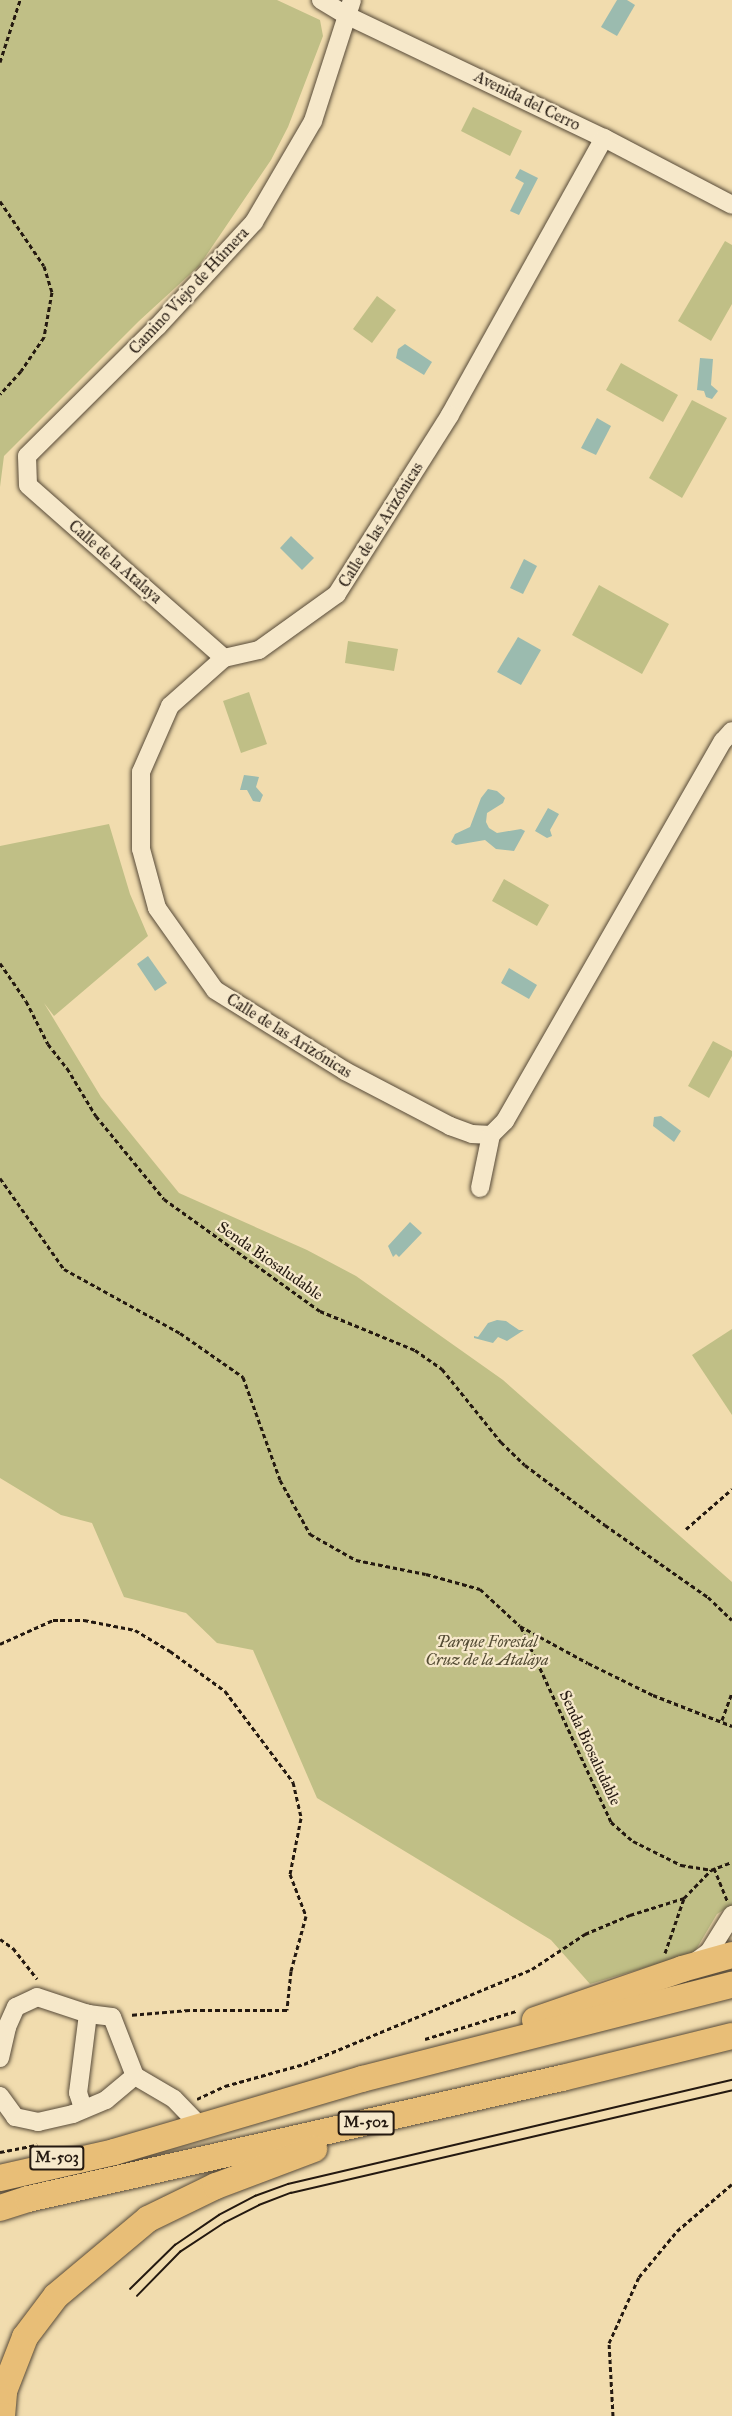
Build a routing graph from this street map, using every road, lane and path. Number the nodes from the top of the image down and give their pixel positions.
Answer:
1 (20, 0) edge
2 (321, 0) edge
3 (350, 8) edge
4 (0, 62) edge
5 (604, 138) junction
6 (0, 201) edge
7 (732, 205) edge
8 (0, 394) edge
9 (27, 456) joint
10 (224, 658) junction
11 (732, 731) edge
12 (0, 963) edge
13 (491, 1135) junction
14 (0, 1178) edge
15 (480, 1188) dead end
16 (732, 1489) edge
17 (686, 1530) dead end
18 (732, 1620) edge
19 (520, 1626) junction
20 (0, 1644) edge
21 (732, 1693) edge
22 (722, 1720) junction
23 (732, 1726) edge
24 (732, 1862) edge
25 (712, 1869) junction
26 (684, 1898) junction
27 (730, 1910) edge
28 (0, 1939) edge
29 (732, 1956) edge
30 (673, 1963) junction
31 (732, 1985) edge
32 (55, 2002) junction
33 (518, 2011) dead end
34 (88, 2014) junction
35 (112, 2017) junction
36 (732, 2036) edge
37 (416, 2042) dead end
38 (0, 2058) edge
39 (135, 2076) junction
40 (562, 2078) junction
41 (362, 2079) junction
42 (0, 2096) edge
43 (181, 2105) junction
44 (83, 2108) junction
45 (201, 2127) junction
46 (43, 2145) dead end
47 (0, 2152) edge
48 (114, 2152) junction
49 (0, 2164) edge
50 (0, 2178) edge
51 (731, 2186) edge
52 (0, 2208) edge
53 (3, 2416) edge
54 (614, 2416) edge

1 - 4 path
2 - 3 street, Avenida del Cerro
3 - 5 street, Avenida del Cerro
3 - 9 street, Camino Viejo de Húmera
5 - 7 street, Avenida del Cerro
5 - 10 street, Calle de las Arizónicas
6 - 8 path
9 - 10 street, Calle de la Atalaya
10 - 13 street, Calle de las Arizónicas
11 - 13 street
12 - 18 path, Senda Biosaludable
13 - 15 street
14 - 19 path, Senda Biosaludable
16 - 17 path
19 - 22 path, Senda Biosaludable
19 - 25 path, Senda Biosaludable
20 - 35 path
21 - 22 path
22 - 23 path, Senda Biosaludable
24 - 25 path, Senda Biosaludable
25 - 26 path
25 - 27 path
26 - 30 path
26 - 43 path
27 - 30 street
28 - 32 path
29 - 30 highway, M-502
30 - 41 highway, M-502
31 - 41 highway, M-502
32 - 34 street
32 - 38 street
33 - 37 path
34 - 35 street
34 - 44 street
35 - 39 street
36 - 40 highway, M-502
39 - 43 street
39 - 44 street
40 - 52 highway, M-502
40 - 53 highway, M-502
41 - 45 highway, M-502
42 - 44 street
43 - 45 street
45 - 48 highway, M-502
46 - 47 path
48 - 49 highway, M-503
48 - 50 highway, M-502
51 - 54 path

